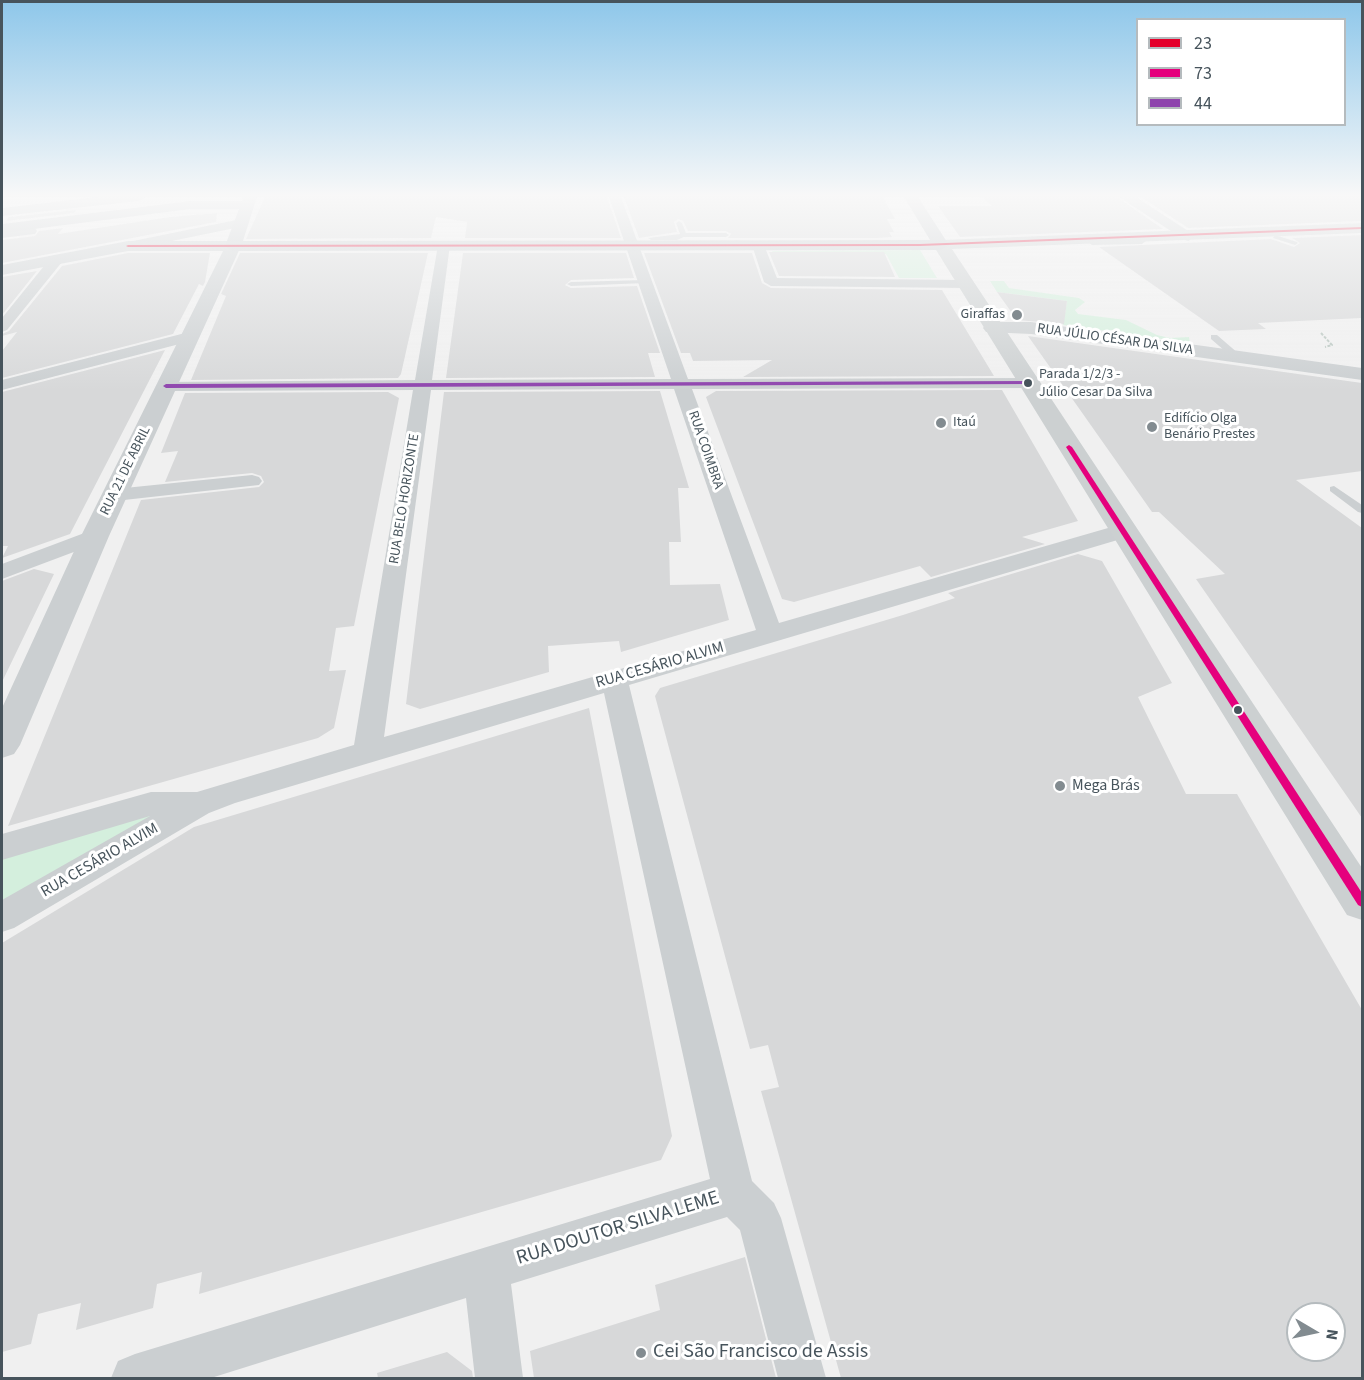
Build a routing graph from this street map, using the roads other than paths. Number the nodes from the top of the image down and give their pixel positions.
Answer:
1 (45, 261) edge
2 (55, 261) edge
3 (226, 261) edge
4 (441, 261) edge
5 (638, 261) edge
6 (764, 261) edge
7 (952, 261) edge
8 (2, 270) edge
9 (645, 282) junction
10 (571, 284) dead end
11 (966, 284) junction
12 (2, 327) edge
13 (993, 328) junction
14 (189, 337) junction
15 (1214, 337) dead end
16 (1236, 356) junction
17 (1362, 374) edge
18 (1028, 383) junction
19 (681, 384) junction
20 (2, 385) edge
21 (422, 385) junction
22 (166, 386) junction
23 (252, 481) dead end
24 (1334, 489) dead end
25 (115, 495) junction
26 (1362, 510) edge
27 (1123, 531) junction
28 (94, 536) junction
29 (2, 572) edge
30 (770, 634) junction
31 (614, 679) junction
32 (2, 745) edge
33 (367, 752) junction
34 (198, 804) junction
35 (2, 847) edge
36 (1362, 902) edge
37 (2, 917) edge
38 (735, 1193) junction
39 (486, 1269) junction
40 (135, 1378) edge
41 (499, 1378) edge
42 (802, 1378) edge

1 - 8 street
2 - 12 street
3 - 14 street, RUA 21 DE ABRIL
4 - 21 street, RUA BELO HORIZONTE
5 - 9 street, RUA COIMBRA
6 - 11 street
7 - 11 main road
9 - 10 lane
9 - 19 street, RUA COIMBRA
11 - 13 main road
13 - 16 street, RUA JÚLIO CÉSAR DA SILVA
13 - 18 main road
14 - 20 street
14 - 22 street, RUA 21 DE ABRIL
15 - 16 lane
16 - 17 street, RUA JÚLIO CÉSAR DA SILVA
18 - 19 street
18 - 27 main road
19 - 21 street
19 - 30 street, RUA COIMBRA
21 - 22 street
21 - 33 street, RUA BELO HORIZONTE
22 - 25 street, RUA 21 DE ABRIL
23 - 25 street
24 - 26 lane
25 - 28 street, RUA 21 DE ABRIL
27 - 30 street, RUA CESÁRIO ALVIM
27 - 36 main road
28 - 29 street
28 - 32 street, RUA 21 DE ABRIL
30 - 31 street, RUA CESÁRIO ALVIM
31 - 33 street, RUA CESÁRIO ALVIM
31 - 38 street, RUA DOUTOR SILVA LEME
33 - 34 street, RUA CESÁRIO ALVIM
34 - 35 street, RUA CESÁRIO ALVIM
34 - 37 street, RUA CESÁRIO ALVIM
38 - 39 street, RUA DOUTOR SILVA LEME
38 - 42 street
39 - 40 street, RUA DOUTOR SILVA LEME
39 - 41 street

